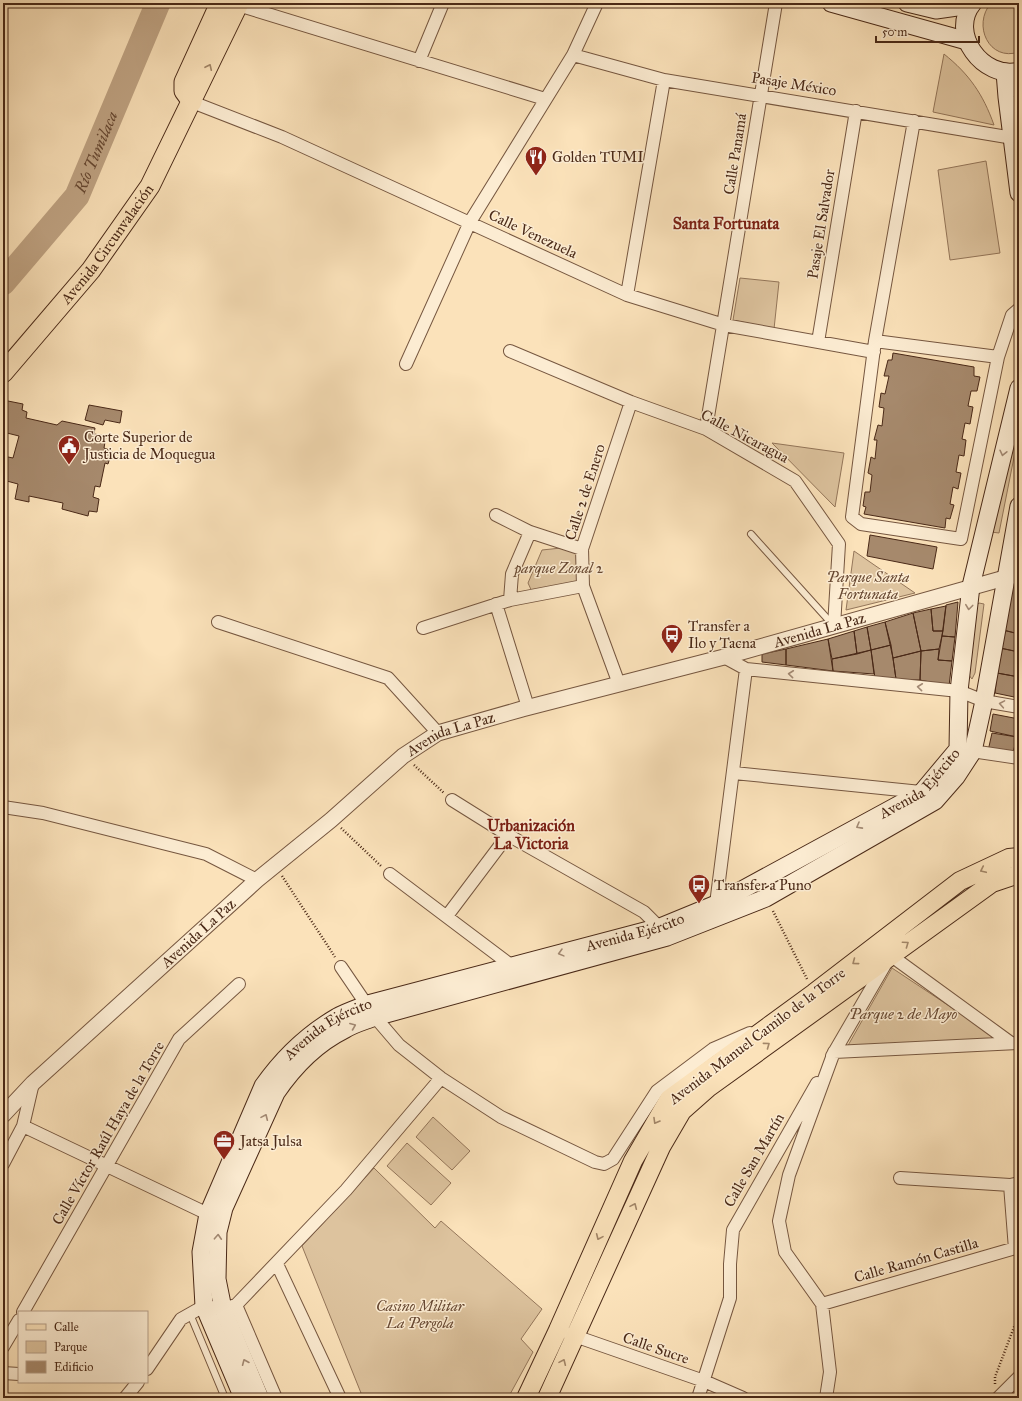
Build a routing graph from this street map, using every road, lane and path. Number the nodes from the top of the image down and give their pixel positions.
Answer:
1 (443, 3) edge
2 (596, 3) edge
3 (776, 3) edge
4 (831, 3) edge
5 (907, 3) edge
6 (232, 4) edge
7 (972, 4) edge
8 (967, 41) junction
9 (573, 55) junction
10 (419, 61) junction
11 (1012, 72) edge
12 (664, 80) junction
13 (760, 95) junction
14 (545, 99) junction
15 (192, 102) junction
16 (856, 111) junction
17 (914, 121) junction
18 (1013, 138) junction
19 (1019, 193) edge
20 (470, 222) junction
21 (626, 295) junction
22 (1019, 309) edge
23 (724, 325) junction
24 (818, 342) junction
25 (874, 346) junction
26 (510, 352) dead end
27 (998, 357) junction
28 (406, 364) dead end
29 (3, 373) edge
30 (1019, 388) edge
31 (631, 402) junction
32 (706, 430) junction
33 (1019, 506) edge
34 (496, 514) dead end
35 (530, 532) junction
36 (751, 534) dead end
37 (582, 550) junction
38 (1012, 576) edge
39 (584, 586) junction
40 (971, 586) junction
41 (510, 600) junction
42 (496, 604) junction
43 (218, 622) dead end
44 (834, 626) junction
45 (423, 628) dead end
46 (724, 657) junction
47 (746, 669) junction
48 (619, 684) junction
49 (959, 691) junction
50 (984, 701) junction
51 (528, 707) junction
52 (1019, 707) edge
53 (438, 733) junction
54 (965, 750) junction
55 (403, 756) junction
56 (1019, 758) edge
57 (734, 773) junction
58 (929, 796) junction
59 (452, 800) joint
60 (3, 807) edge
61 (331, 820) junction
62 (508, 835) junction
63 (1019, 857) edge
64 (276, 865) junction
65 (390, 874) joint
66 (1019, 874) edge
67 (258, 880) junction
68 (766, 898) junction
69 (716, 904) junction
70 (448, 916) junction
71 (663, 932) junction
72 (885, 950) junction
73 (341, 967) joint
74 (515, 972) junction
75 (239, 984) dead end
76 (814, 993) junction
77 (372, 1010) junction
78 (768, 1026) junction
79 (1015, 1043) edge
80 (834, 1052) junction
81 (441, 1078) junction
82 (33, 1083) junction
83 (270, 1090) junction
84 (3, 1115) edge
85 (23, 1126) junction
86 (3, 1164) edge
87 (108, 1165) junction
88 (900, 1178) dead end
89 (1015, 1184) edge
90 (208, 1214) junction
91 (1017, 1248) edge
92 (277, 1264) junction
93 (822, 1304) junction
94 (230, 1307) junction
95 (197, 1310) junction
96 (24, 1311) edge
97 (1019, 1314) edge
98 (18, 1322) edge
99 (558, 1330) junction
100 (575, 1336) junction
101 (3, 1347) edge
102 (148, 1368) edge
103 (3, 1373) edge
104 (18, 1374) edge
105 (1019, 1377) edge
106 (704, 1381) junction
107 (137, 1383) edge
108 (996, 1395) edge
109 (125, 1398) edge
110 (225, 1398) edge
111 (243, 1398) edge
112 (260, 1398) edge
113 (276, 1398) edge
114 (340, 1398) edge
115 (526, 1398) edge
116 (547, 1398) edge
117 (698, 1398) edge
118 (743, 1398) edge
119 (826, 1398) edge

1 - 10 street
2 - 9 street
3 - 13 street, Calle Panamá
4 - 8 main road
5 - 7 main road
6 - 10 street
6 - 15 highway, Avenida Circunvalación
7 - 8 main road
8 - 11 main road
9 - 12 street, Pasaje México
9 - 14 street
10 - 14 street
11 - 18 main road
12 - 13 street, Pasaje México
12 - 21 street
13 - 16 street, Pasaje México
13 - 23 street, Calle Panamá
14 - 20 street
15 - 20 street, Calle Venezuela
15 - 29 highway, Avenida Circunvalación
16 - 17 street, Pasaje México
16 - 24 street, Pasaje El Salvador
17 - 18 street, Pasaje México
17 - 25 street
18 - 19 main road
20 - 21 street, Calle Venezuela
20 - 28 street
21 - 23 street, Calle Venezuela
22 - 27 street
23 - 24 street, Calle Venezuela
23 - 32 street, Calle Panamá
24 - 25 street, Calle Venezuela
25 - 27 street, Calle Venezuela
25 - 27 street
26 - 31 street, Calle Nicaragua
30 -> 40 main road, Avenida Ejército
31 - 32 street, Calle Nicaragua
31 - 37 street, Calle 2 de Enero
32 - 44 street, Calle Nicaragua
33 - 38 main road, Avenida Ejército
34 - 35 street
35 - 37 street
35 - 41 street
36 - 44 lane
37 - 39 street, Calle 2 de Enero
38 - 40 street, Avenida La Paz
38 - 50 main road, Avenida Ejército
39 - 41 street
39 - 48 street, Calle 2 de Enero
40 - 44 street, Avenida La Paz
40 -> 49 main road, Avenida Ejército
41 - 42 street
42 - 45 street
42 - 51 street
43 - 53 street
44 - 46 street, Avenida La Paz
46 - 47 street
46 - 48 street, Avenida La Paz
49 -> 47 street
47 - 57 street
48 - 51 street, Avenida La Paz
49 - 50 street
49 - 54 main road, Avenida Ejército
52 -> 50 street
50 - 54 main road, Avenida Ejército
51 - 53 street, Avenida La Paz
53 - 55 street, Avenida La Paz
54 - 56 street
54 - 58 main road, Avenida Ejército
55 - 59 path
55 - 61 street, Avenida La Paz
57 - 58 street
57 - 69 street
58 - 68 main road, Avenida Ejército
58 -> 69 main road, Avenida Ejército
59 - 62 street
60 - 67 street
61 - 64 street, Avenida La Paz
61 - 65 path
62 - 70 street
62 - 71 street
63 -> 72 main road, Avenida Manuel Camilo de la Torre
64 - 67 street, Avenida La Paz
64 - 73 path
65 - 70 street
72 -> 66 main road, Avenida Manuel Camilo de la Torre
67 - 82 street, Avenida La Paz
68 - 71 main road, Avenida Ejército
68 - 76 path
69 - 71 main road, Avenida Ejército
70 - 74 street
71 - 74 main road, Avenida Ejército
72 -> 76 main road, Avenida Manuel Camilo de la Torre
72 - 79 street
72 - 80 street, Calle San Martín
100 -> 72 main road, Avenida Manuel Camilo de la Torre
73 - 77 street
74 - 77 main road, Avenida Ejército
75 - 87 street, Calle Víctor Raúl Haya de la Torre
76 - 78 main road, Avenida Manuel Camilo de la Torre
77 - 81 street
77 - 83 main road, Avenida Ejército
78 - 81 street
78 -> 99 main road, Avenida Manuel Camilo de la Torre
79 - 80 street
80 - 93 street
80 - 106 street, Calle San Martín
81 - 92 street
82 - 84 street, Avenida La Paz
82 - 85 street
83 - 90 main road, Avenida Ejército
94 -> 83 main road, Avenida Ejército
85 - 86 street
85 - 87 street
87 - 90 street
87 - 96 street, Calle Víctor Raúl Haya de la Torre
88 - 89 street
89 - 91 street
90 - 95 main road, Avenida Ejército
91 - 93 street, Calle Ramón Castilla
92 - 94 street
92 - 114 street
93 - 119 street
94 - 95 street
112 -> 94 main road, Avenida Ejército
94 - 113 street
95 - 102 street
95 - 110 lane
95 - 111 main road, Avenida Ejército
97 - 108 path
98 - 101 street
99 - 100 street, Calle Sucre
99 - 115 main road, Avenida Manuel Camilo de la Torre
100 - 106 street, Calle Sucre
116 -> 100 main road, Avenida Manuel Camilo de la Torre
103 - 104 street
105 - 108 street
106 - 117 street, Calle San Martín
106 - 118 street, Calle Sucre
107 - 109 street

